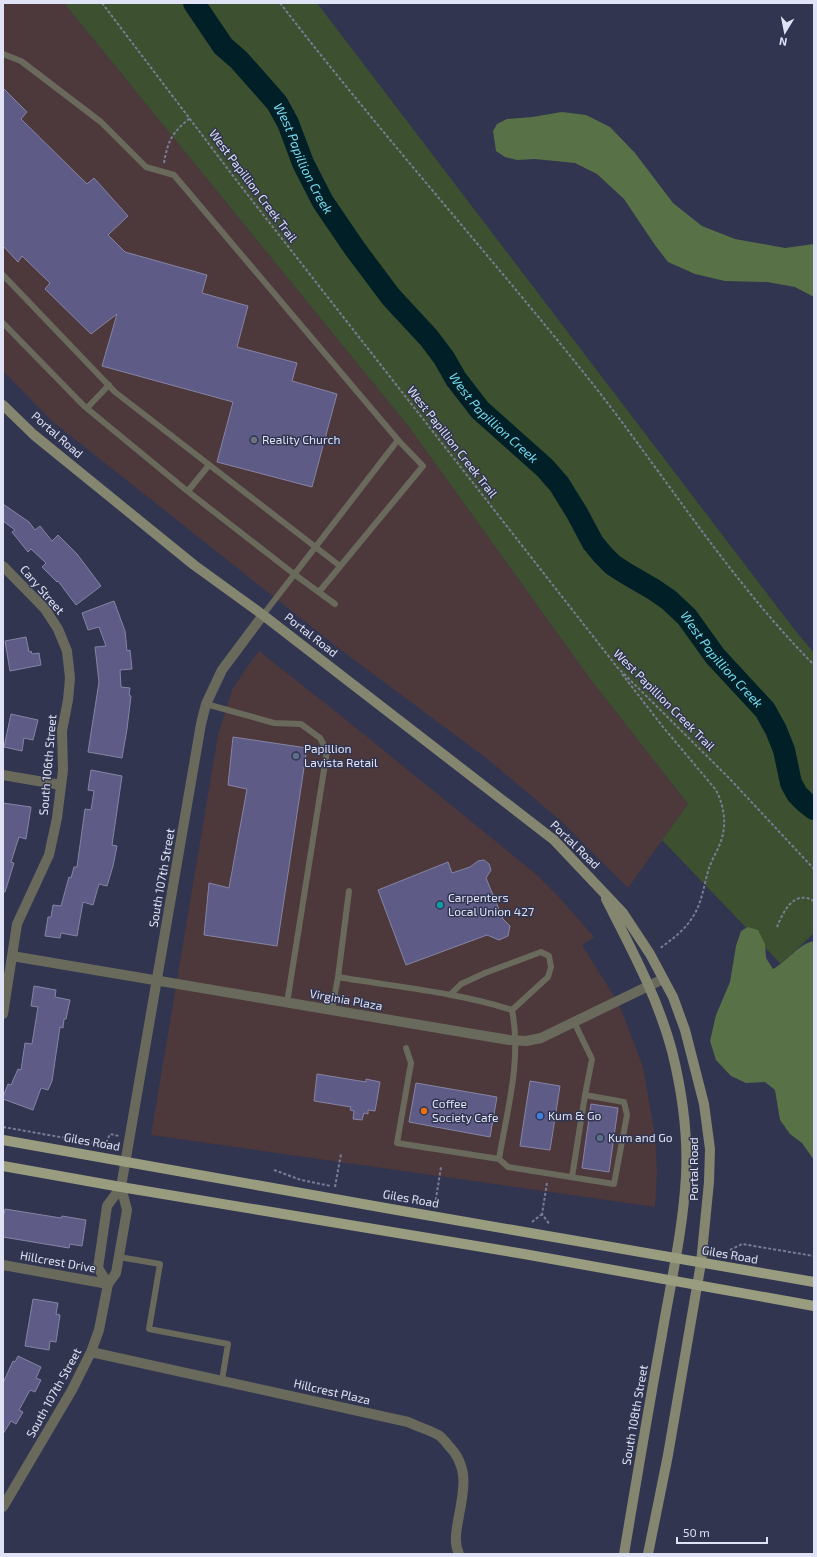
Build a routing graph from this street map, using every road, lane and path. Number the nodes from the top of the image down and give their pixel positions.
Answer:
1 (102, 3) edge
2 (280, 3) edge
3 (3, 54) edge
4 (190, 118) junction
5 (163, 172) junction
6 (3, 275) edge
7 (3, 323) edge
8 (109, 385) junction
9 (3, 405) edge
10 (87, 408) junction
11 (398, 440) junction
12 (209, 464) junction
13 (188, 492) junction
14 (315, 547) junction
15 (3, 566) edge
16 (340, 566) junction
17 (294, 574) junction
18 (319, 592) junction
19 (335, 604) dead end
20 (263, 615) junction
21 (814, 665) edge
22 (617, 667) junction
23 (70, 678) joint
24 (206, 704) junction
25 (3, 775) edge
26 (61, 785) junction
27 (814, 869) edge
28 (600, 889) junction
29 (349, 891) dead end
30 (814, 902) edge
31 (777, 928) dead end
32 (650, 954) junction
33 (12, 956) junction
34 (338, 977) junction
35 (663, 979) junction
36 (157, 981) junction
37 (649, 986) junction
38 (450, 995) junction
39 (287, 1003) junction
40 (332, 1010) junction
41 (512, 1010) junction
42 (3, 1014) edge
43 (574, 1022) junction
44 (516, 1041) junction
45 (406, 1048) dead end
46 (585, 1095) junction
47 (3, 1127) edge
48 (129, 1139) junction
49 (3, 1140) edge
50 (341, 1154) dead end
51 (499, 1159) junction
52 (125, 1161) junction
53 (3, 1166) edge
54 (441, 1168) dead end
55 (274, 1170) dead end
56 (572, 1177) junction
57 (547, 1183) dead end
58 (120, 1187) junction
59 (442, 1206) dead end
60 (542, 1214) junction
61 (532, 1222) dead end
62 (550, 1225) dead end
63 (730, 1250) dead end
64 (814, 1256) edge
65 (119, 1257) junction
66 (675, 1259) junction
67 (701, 1263) junction
68 (3, 1265) edge
69 (671, 1280) junction
70 (814, 1282) edge
71 (108, 1284) junction
72 (697, 1284) junction
73 (814, 1306) edge
74 (91, 1352) junction
75 (222, 1380) junction
76 (3, 1507) edge
77 (459, 1554) edge
78 (624, 1554) edge
79 (648, 1554) edge

1 - 4 path, West Papillion Creek Trail
2 - 21 path
3 - 5 lane
4 - 5 path
4 - 22 path, West Papillion Creek Trail
5 - 11 lane
6 - 8 lane
7 - 10 lane
8 - 10 lane
8 - 12 lane
9 - 20 main road, Portal Road
10 - 13 lane
11 - 14 lane
11 - 16 lane
12 - 13 lane
12 - 14 lane
13 - 17 lane
14 - 16 lane
14 - 17 lane
15 - 23 street, Cary Street
16 - 18 lane
17 - 18 lane
17 - 20 lane
18 - 19 lane
20 - 24 street, South 107th Street
20 - 28 main road, Portal Road
22 - 27 path, West Papillion Creek Trail
22 - 32 path
23 - 26 street, South 106th Street
24 - 36 street, South 107th Street
24 - 39 lane
25 - 26 street
26 - 33 street, South 106th Street
28 - 32 main road, Portal Road
28 - 37 main road, Portal Road
29 - 34 lane
30 - 31 path
32 - 35 main road, Portal Road
33 - 36 street, Virginia Plaza
33 - 42 street, South 106th Street
34 - 38 lane
34 - 40 lane
35 - 37 street, Virginia Plaza
35 - 67 main road, Portal Road
36 - 39 street, Virginia Plaza
36 - 48 street, South 107th Street
37 - 43 street, Virginia Plaza
37 - 66 main road, Portal Road
38 - 41 lane
38 - 41 lane
39 - 40 street, Virginia Plaza
40 - 44 street, Virginia Plaza
41 - 44 lane
43 - 44 street, Virginia Plaza
43 - 46 lane
44 - 51 lane
45 - 51 lane
46 - 56 lane
46 - 56 lane
47 - 48 path
48 - 52 street, South 107th Street
49 - 52 main road, Giles Road
50 - 55 path
51 - 56 lane
52 - 58 street, South 107th Street
52 - 66 main road, Giles Road
53 - 58 main road
54 - 59 path
57 - 60 path
58 - 65 street, South 107th Street
58 - 69 main road
58 - 71 street
60 - 61 path
60 - 62 path
63 - 64 path
65 - 71 street, South 107th Street
65 - 75 lane
66 - 67 main road, Giles Road
66 - 69 main road, Portal Road
67 - 70 main road, Giles Road
67 - 72 main road, Portal Road
68 - 71 street, Hillcrest Drive
69 - 72 main road
69 - 78 main road, South 108th Street
71 - 74 street, South 107th Street
72 - 73 main road
72 - 79 main road
74 - 75 street, Hillcrest Plaza
74 - 76 street, South 107th Street
75 - 77 street, Hillcrest Plaza

